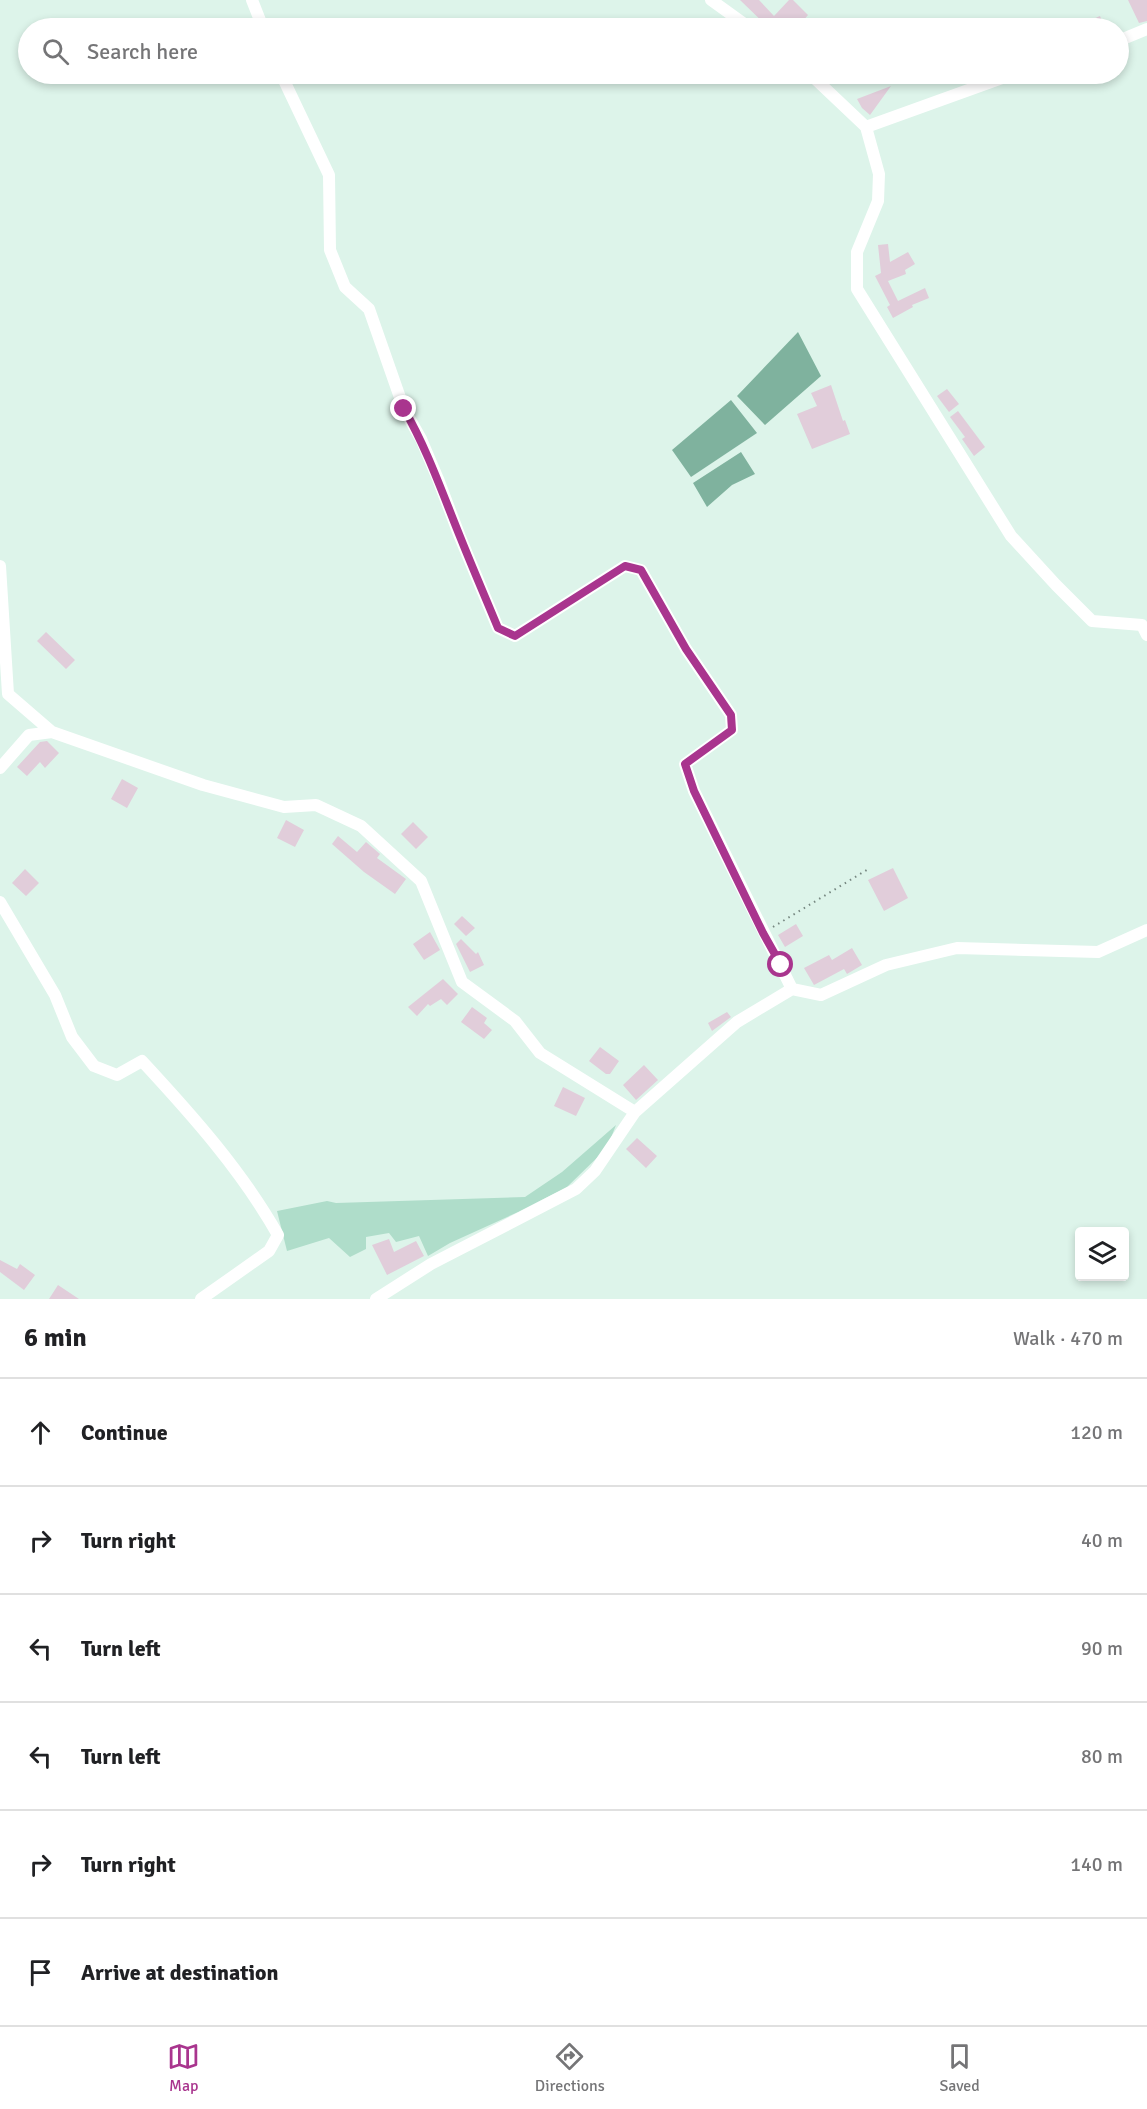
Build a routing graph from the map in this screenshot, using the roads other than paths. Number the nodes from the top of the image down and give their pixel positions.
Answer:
1 (252, 0) edge
2 (711, 0) edge
3 (259, 18) edge
4 (736, 18) edge
5 (1147, 29) edge
6 (1129, 37) edge
7 (286, 84) edge
8 (821, 84) edge
9 (984, 84) edge
10 (866, 127) junction
11 (0, 566) edge
12 (1145, 628) edge
13 (52, 732) junction
14 (0, 768) edge
15 (0, 902) edge
16 (1147, 930) edge
17 (792, 989) junction
18 (635, 1112) junction
19 (201, 1299) edge
20 (375, 1299) edge

1 - 3 street
2 - 4 street
5 - 6 street
7 - 17 street
8 - 10 street
9 - 10 street
10 - 12 street
11 - 13 street
13 - 14 street
13 - 18 street
15 - 19 street
16 - 17 street
17 - 18 street
18 - 20 street

